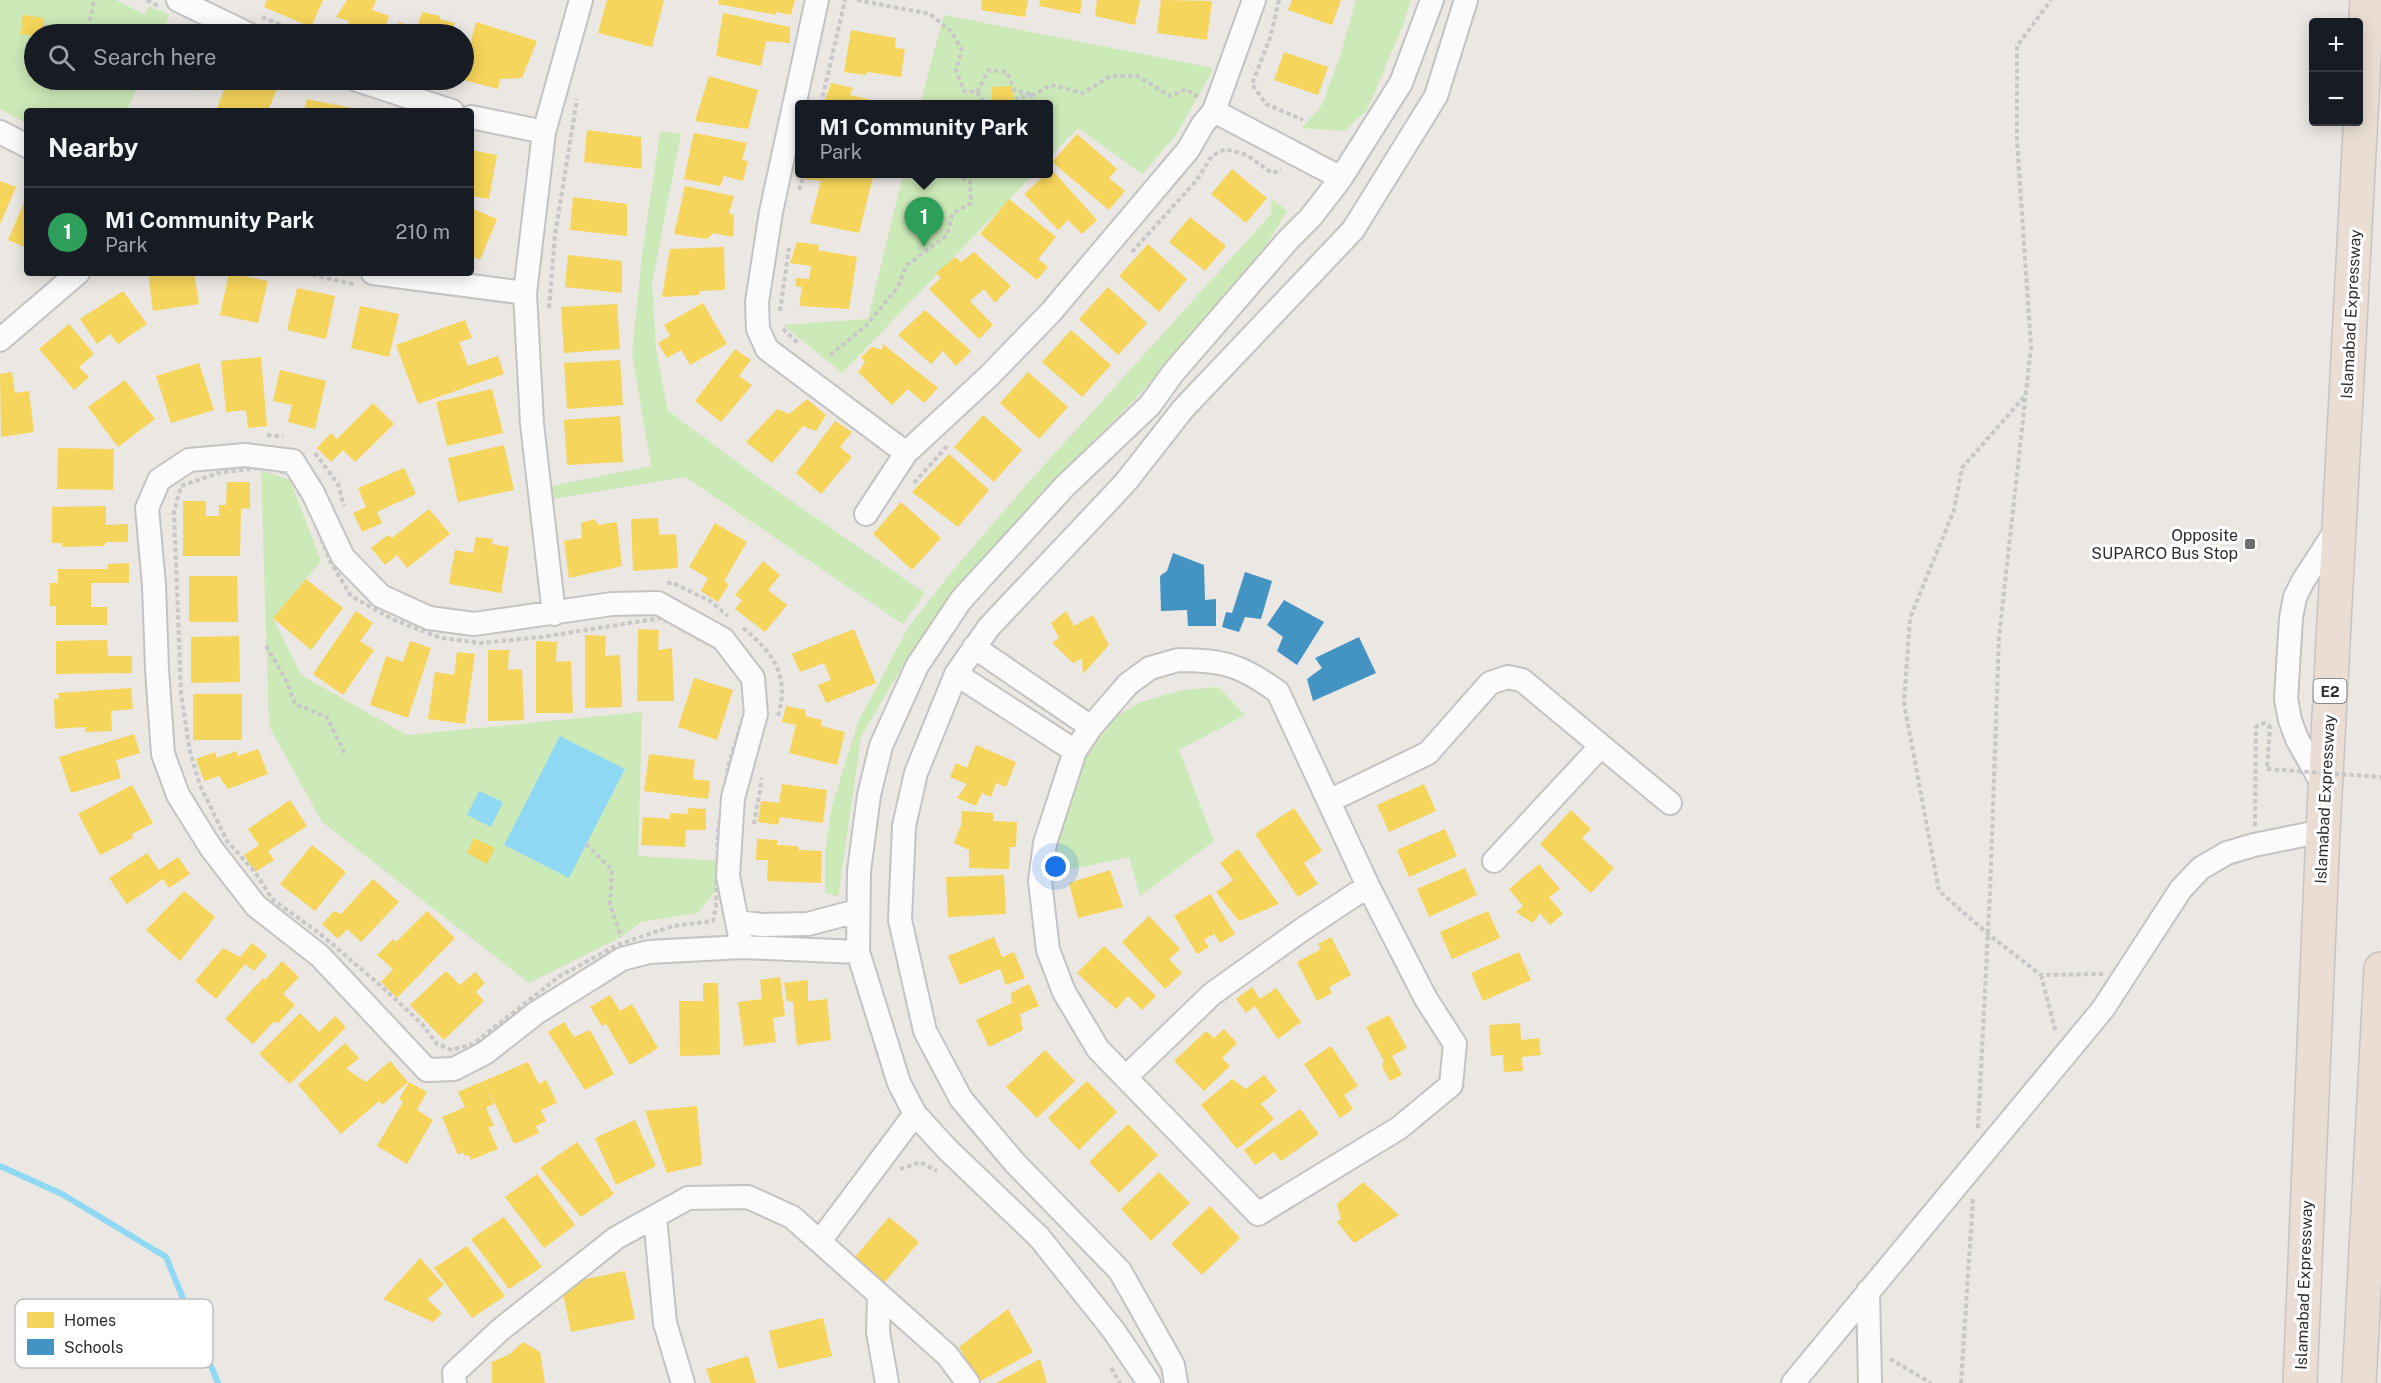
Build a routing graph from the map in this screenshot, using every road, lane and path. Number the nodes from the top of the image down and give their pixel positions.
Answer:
1 (94, 0) edge
2 (178, 0) edge
3 (581, 0) edge
4 (817, 0) edge
5 (845, 0) edge
6 (857, 0) edge
7 (1254, 0) edge
8 (1279, 0) edge
9 (1432, 0) edge
10 (1466, 0) edge
11 (2051, 0) edge
12 (2367, 0) edge
13 (91, 24) edge
14 (251, 24) edge
15 (388, 90) edge
16 (579, 92) dead end
17 (977, 92) junction
18 (1033, 95) junction
19 (795, 100) edge
20 (822, 100) edge
21 (983, 100) edge
22 (1017, 100) edge
23 (1032, 100) edge
24 (795, 101) edge
25 (1210, 107) junction
26 (443, 108) edge
27 (474, 118) edge
28 (1303, 120) dead end
29 (0, 132) edge
30 (544, 132) junction
31 (24, 144) edge
32 (1310, 162) junction
33 (803, 178) edge
34 (963, 178) edge
35 (1341, 178) junction
36 (799, 192) dead end
37 (789, 245) dead end
38 (1130, 254) dead end
39 (75, 276) edge
40 (333, 276) edge
41 (370, 280) edge
42 (525, 293) junction
43 (780, 313) dead end
44 (549, 318) dead end
45 (778, 322) dead end
46 (0, 340) edge
47 (803, 347) dead end
48 (830, 355) dead end
49 (1160, 391) junction
50 (2026, 396) junction
51 (1183, 409) junction
52 (264, 435) dead end
53 (955, 439) dead end
54 (292, 440) dead end
55 (311, 447) dead end
56 (906, 453) junction
57 (908, 489) dead end
58 (345, 512) dead end
59 (866, 514) dead end
60 (2339, 526) junction
61 (662, 584) dead end
62 (554, 614) junction
63 (266, 646) dead end
64 (974, 647) junction
65 (956, 674) junction
66 (776, 720) dead end
67 (1091, 727) junction
68 (1601, 746) junction
69 (1075, 751) junction
70 (345, 754) dead end
71 (763, 774) dead end
72 (2381, 777) edge
73 (2325, 789) junction
74 (1329, 801) junction
75 (1670, 803) dead end
76 (753, 831) dead end
77 (2323, 831) junction
78 (586, 844) dead end
79 (2254, 845) junction
80 (1494, 861) dead end
81 (1368, 886) junction
82 (857, 912) junction
83 (713, 921) joint
84 (737, 922) junction
85 (1988, 934) junction
86 (621, 937) dead end
87 (742, 948) junction
88 (858, 952) junction
89 (2381, 969) edge
90 (2128, 973) junction
91 (2041, 975) junction
92 (2062, 1057) junction
93 (1126, 1077) junction
94 (915, 1114) junction
95 (1976, 1161) junction
96 (899, 1170) dead end
97 (944, 1178) dead end
98 (2368, 1203) junction
99 (654, 1217) junction
100 (820, 1241) junction
101 (1868, 1291) junction
102 (879, 1296) junction
103 (1869, 1347) junction
104 (1109, 1364) dead end
105 (1175, 1374) edge
106 (455, 1383) edge
107 (683, 1383) edge
108 (887, 1383) edge
109 (968, 1383) edge
110 (1120, 1383) edge
111 (1149, 1383) edge
112 (1793, 1383) edge
113 (1870, 1383) edge
114 (1931, 1383) edge
115 (1961, 1383) edge
116 (2300, 1383) edge
117 (2359, 1383) edge
118 (2375, 1383) edge

1 - 13 path
2 - 14 street
3 - 30 street
4 - 19 street
5 - 20 path
6 - 17 path
7 - 25 street
8 - 28 path
9 - 35 street
10 - 51 street
11 - 50 path
12 - 60 highway, Islamabad Expressway / E2
15 - 26 street
16 - 44 path
17 - 18 path
17 - 21 path
18 - 22 path
18 - 23 path
18 - 25 path
24 - 56 street
25 - 32 street
25 - 56 street
27 - 30 street
29 - 31 street
30 - 42 street
32 - 35 street
32 - 38 path
33 - 36 path
34 - 48 path
35 - 49 street
37 - 43 path
39 - 46 street
40 - 41 path
41 - 42 street
42 - 62 street
45 - 47 path
49 - 51 street
49 - 82 street
50 - 85 path
50 - 85 path
51 - 64 street
52 - 54 path
53 - 57 path
55 - 58 path
56 - 59 street
60 - 73 highway, Islamabad Expressway / E2
60 - 73 street
61 - 66 path
62 - 84 street
62 - 87 street
63 - 70 path
64 - 65 street
64 - 67 street
65 - 69 street
65 - 105 street
67 - 69 street
67 - 74 street
68 - 74 street
68 - 75 street
68 - 80 street
69 - 93 street
71 - 76 path
72 - 79 path, bridge
73 - 77 highway, Islamabad Expressway / E2
74 - 81 street
77 - 79 street
77 - 116 highway, Islamabad Expressway / E2
78 - 86 path
79 - 90 street
81 - 93 street
81 - 93 street
82 - 84 street
82 - 88 street
83 - 83 path
84 - 87 street
85 - 91 path
85 - 95 path
87 - 88 street
88 - 94 street
89 - 98 highway
90 - 91 path
90 - 92 street
91 - 92 path
92 - 95 street
94 - 100 street
94 - 111 street
95 - 101 street
95 - 115 path
96 - 97 path
98 - 117 highway
98 - 118 highway
99 - 100 street
99 - 106 street
99 - 107 street
100 - 102 street
101 - 103 street
101 - 112 street
102 - 108 street
102 - 109 street
103 - 113 street
103 - 114 path
104 - 110 path
105 - 111 street

